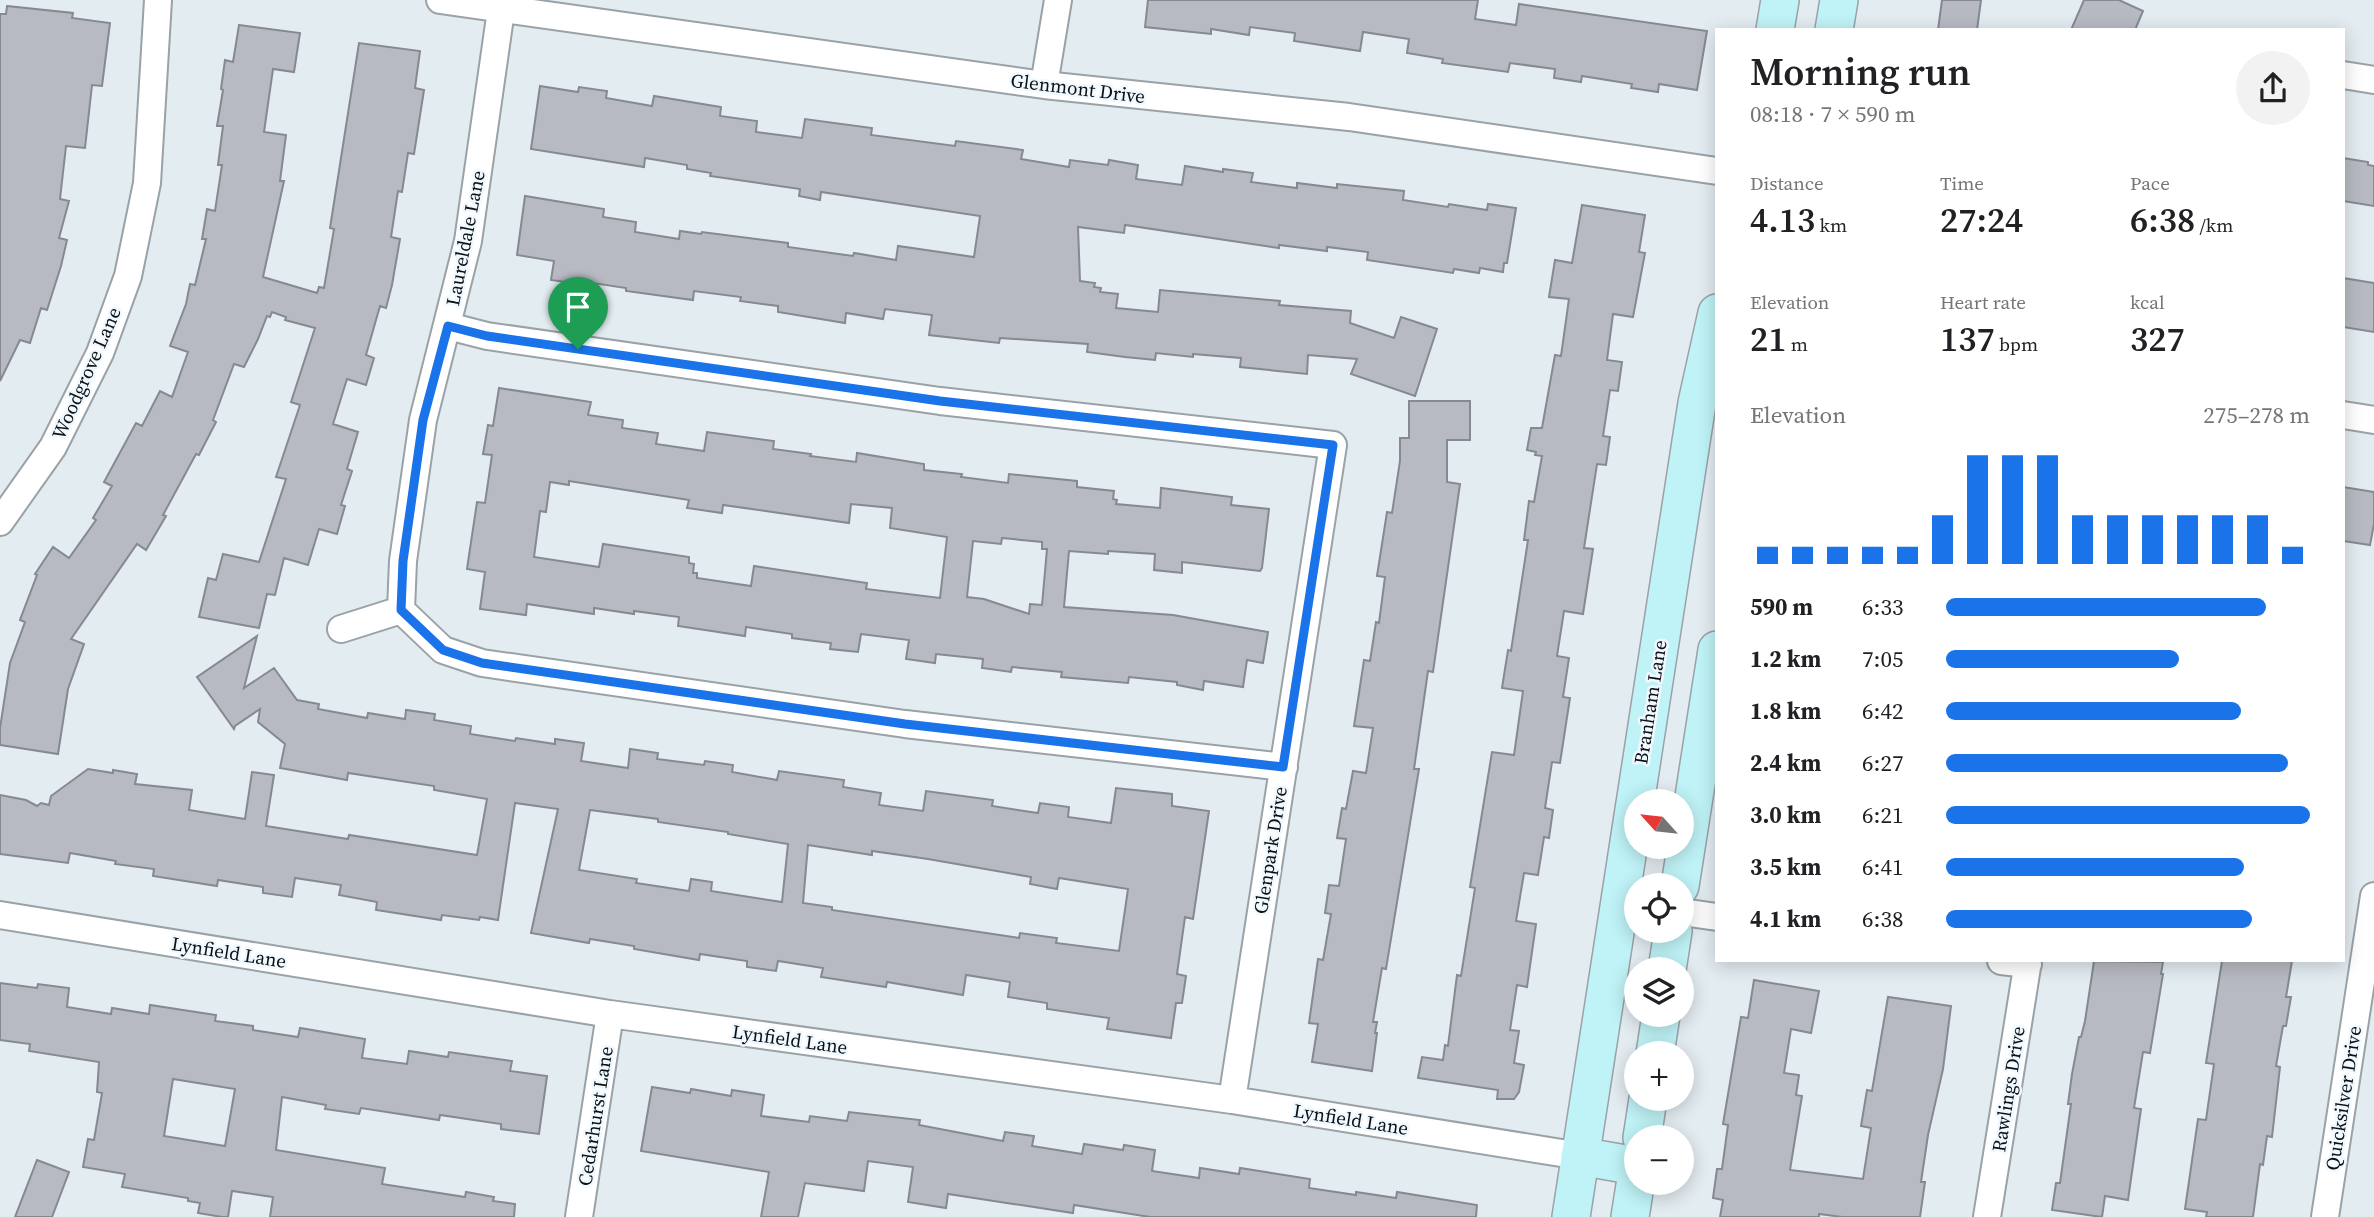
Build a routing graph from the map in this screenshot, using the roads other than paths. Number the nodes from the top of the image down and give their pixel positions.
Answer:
1 (158, 0) edge
2 (440, 0) edge
3 (1058, 0) edge
4 (1780, 0) edge
5 (1839, 0) edge
6 (501, 10) junction
7 (1775, 28) edge
8 (1834, 28) edge
9 (2345, 75) edge
10 (2374, 80) edge
11 (1044, 85) junction
12 (1715, 170) edge
13 (1715, 322) edge
14 (448, 326) junction
15 (2345, 415) edge
16 (2374, 420) edge
17 (0, 522) edge
18 (401, 610) junction
19 (341, 629) dead end
20 (1715, 663) edge
21 (1283, 767) junction
22 (1682, 873) edge
23 (2374, 896) edge
24 (1694, 914) edge
25 (0, 915) edge
26 (1715, 917) edge
27 (2028, 962) edge
28 (610, 1014) junction
29 (1232, 1100) junction
30 (1580, 1156) junction
31 (1624, 1164) edge
32 (1633, 1195) edge
33 (579, 1217) edge
34 (1571, 1217) edge
35 (1630, 1217) edge
36 (1987, 1217) edge
37 (2325, 1217) edge

1 - 17 street, Woodgrove Lane
2 - 6 street, Glenmont Drive
3 - 11 street
4 - 7 main road
5 - 8 main road
6 - 11 street, Glenmont Drive
6 - 14 street, Laureldale Lane
9 - 10 street
11 - 12 street, Glenmont Drive
13 - 30 main road, Branham Lane
14 - 18 street, Laureldale Lane
14 - 21 street, Glenpark Drive
15 - 16 street
18 - 19 street
18 - 21 street
20 - 22 main road
21 - 29 street, Glenpark Drive
23 - 37 street, Quicksilver Drive
24 - 26 street
25 - 28 street, Lynfield Lane
27 - 36 street, Rawlings Drive
28 - 29 street, Lynfield Lane
28 - 33 street, Cedarhurst Lane
29 - 30 street, Lynfield Lane
30 - 31 main road
30 - 34 main road, Branham Lane
32 - 35 main road

